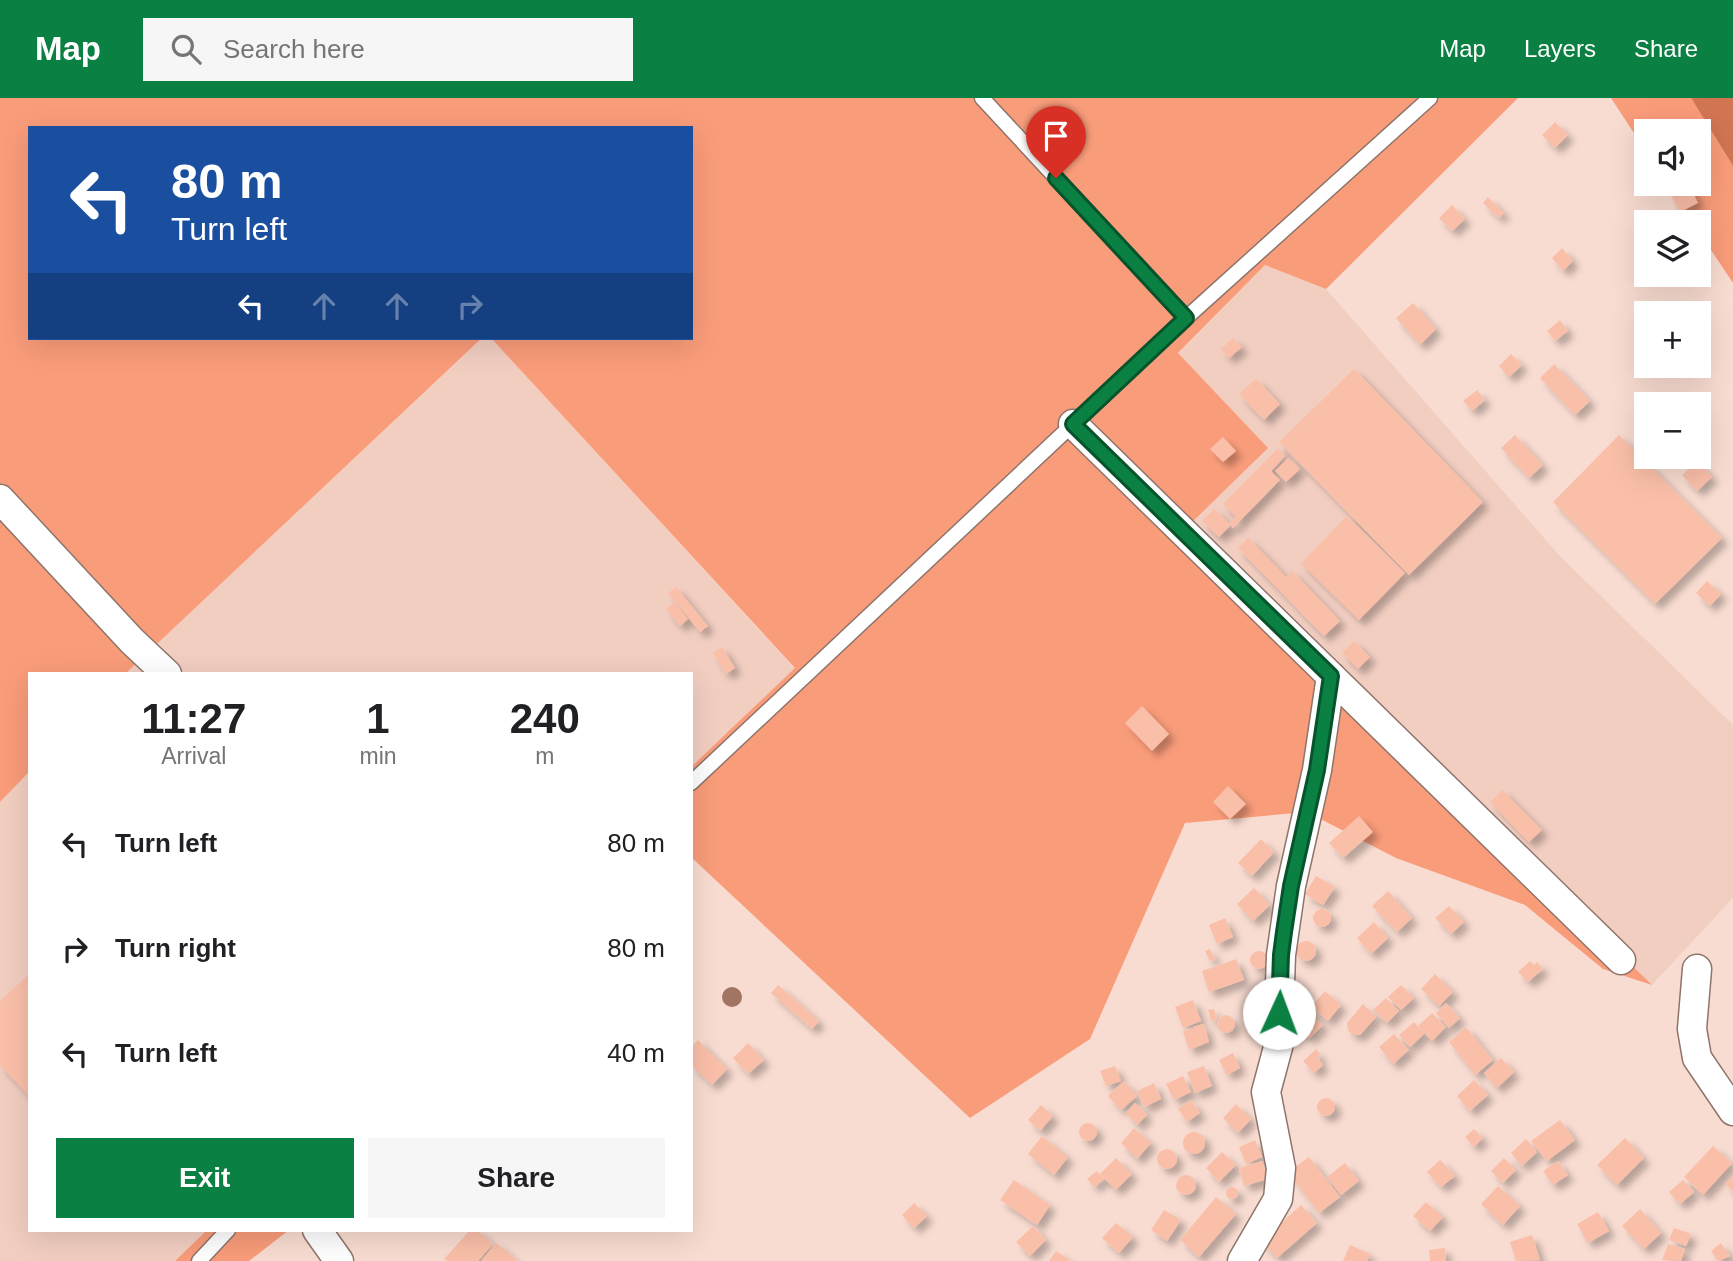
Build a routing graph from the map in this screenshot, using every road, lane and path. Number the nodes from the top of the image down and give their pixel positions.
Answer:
1 (982, 98) edge
2 (1430, 98) edge
3 (1186, 318) junction
4 (1073, 424) junction
5 (0, 499) edge
6 (164, 672) edge
7 (1331, 676) junction
8 (693, 781) edge
9 (1621, 960) dead end
10 (1697, 969) dead end
11 (1733, 1111) edge
12 (226, 1232) edge
13 (318, 1232) edge
14 (199, 1261) edge
15 (339, 1261) edge
16 (1242, 1261) edge

1 - 3 lane
2 - 3 lane
3 - 4 lane
4 - 7 street
4 - 8 lane
5 - 6 street
7 - 9 street
7 - 16 street
10 - 11 street
12 - 14 lane
13 - 15 street

